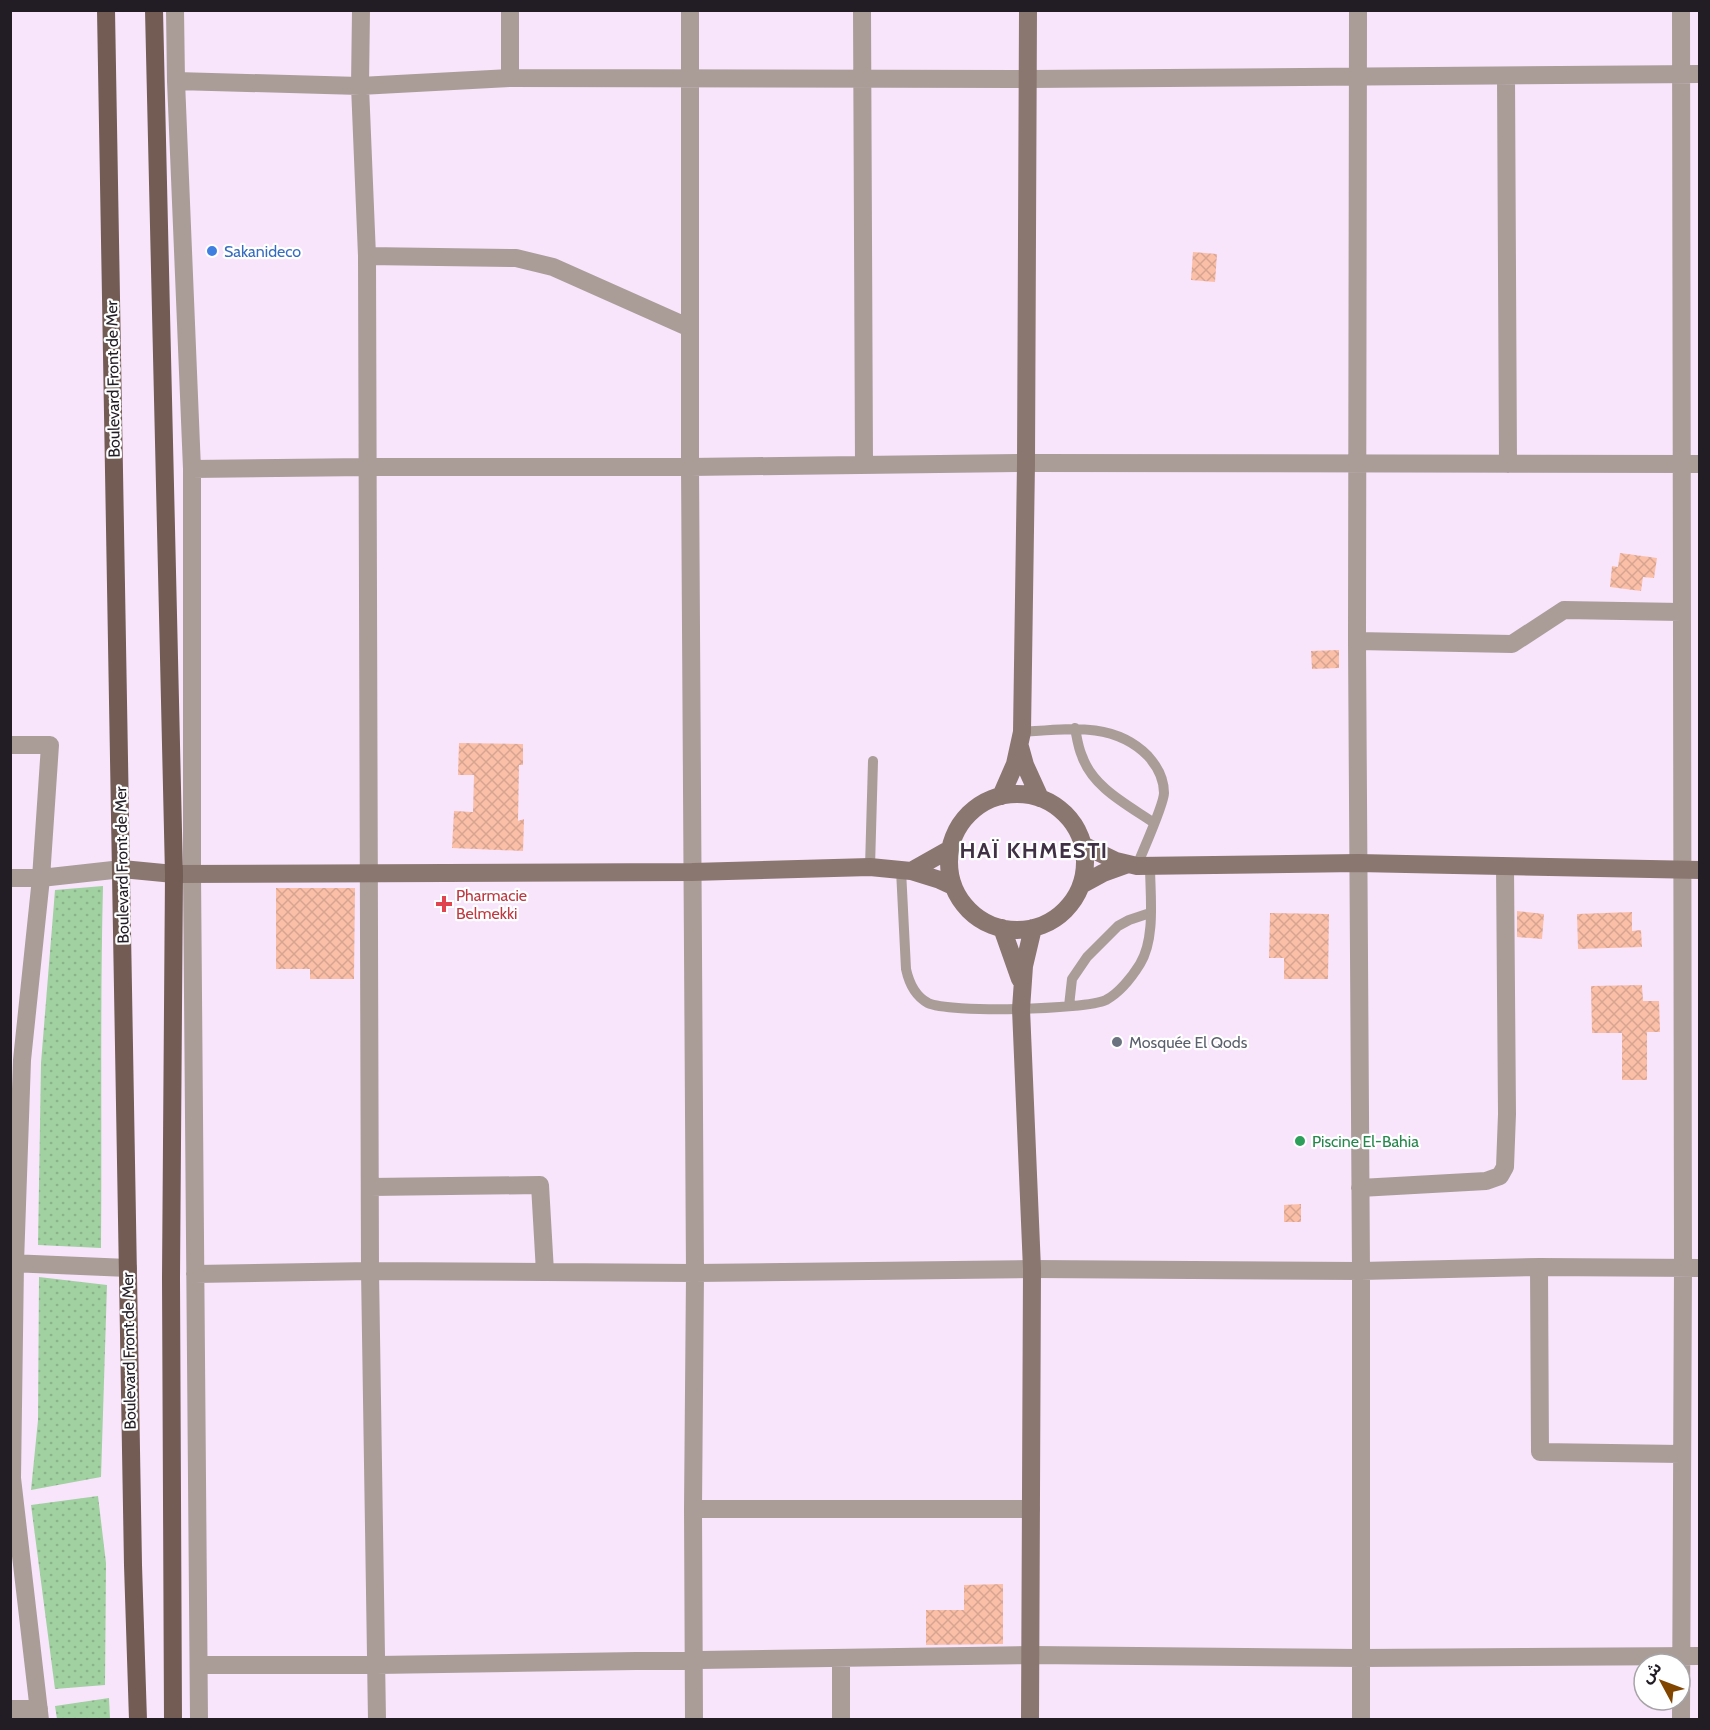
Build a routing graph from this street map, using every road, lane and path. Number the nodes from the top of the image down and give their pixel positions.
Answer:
1 (106, 10) edge
2 (154, 10) edge
3 (175, 10) edge
4 (361, 10) edge
5 (510, 10) edge
6 (690, 10) edge
7 (862, 10) edge
8 (1028, 10) edge
9 (1358, 10) edge
10 (1681, 10) edge
11 (1681, 74) junction
12 (1700, 74) edge
13 (1506, 76) junction
14 (1358, 77) junction
15 (510, 78) junction
16 (690, 79) junction
17 (862, 79) junction
18 (1028, 79) junction
19 (176, 81) junction
20 (360, 86) junction
21 (367, 256) junction
22 (690, 328) junction
23 (1026, 463) junction
24 (1357, 463) junction
25 (1508, 464) junction
26 (1681, 464) junction
27 (1700, 464) edge
28 (864, 465) junction
29 (368, 467) junction
30 (690, 467) junction
31 (192, 470) junction
32 (1681, 612) junction
33 (1357, 641) junction
34 (1075, 729) junction
35 (1021, 740) junction
36 (10, 745) edge
37 (873, 761) dead end
38 (1001, 796) junction
39 (1040, 798) junction
40 (1154, 823) junction
41 (1083, 845) junction
42 (950, 849) junction
43 (1358, 863) junction
44 (1138, 865) junction
45 (870, 867) junction
46 (1505, 867) junction
47 (122, 869) junction
48 (1690, 870) edge
49 (906, 871) junction
50 (692, 872) junction
51 (368, 873) junction
52 (183, 874) junction
53 (10, 878) edge
54 (41, 878) junction
55 (1081, 885) junction
56 (953, 886) junction
57 (1150, 913) junction
58 (1002, 928) junction
59 (1033, 928) junction
60 (1022, 986) junction
61 (1069, 1006) junction
62 (1021, 1008) junction
63 (16, 1060) edge
64 (370, 1187) junction
65 (1360, 1188) junction
66 (13, 1263) edge
67 (1539, 1267) junction
68 (1691, 1267) edge
69 (128, 1268) junction
70 (1032, 1269) junction
71 (370, 1271) junction
72 (1361, 1271) junction
73 (545, 1272) junction
74 (695, 1273) junction
75 (195, 1274) junction
76 (1681, 1454) junction
77 (12, 1496) edge
78 (693, 1509) junction
79 (1031, 1509) junction
80 (1690, 1652) edge
81 (1030, 1655) junction
82 (1632, 1656) edge
83 (841, 1658) junction
84 (1361, 1658) junction
85 (693, 1660) junction
86 (200, 1665) junction
87 (377, 1665) junction
88 (10, 1709) edge
89 (39, 1714) edge
90 (138, 1719) edge
91 (174, 1719) edge
92 (199, 1719) edge
93 (377, 1719) edge
94 (694, 1719) edge
95 (841, 1719) edge
96 (1030, 1719) edge
97 (1361, 1719) edge

1 - 47 main road, Boulevard Front de Mer
2 - 52 main road
3 - 19 street
4 - 20 street
5 - 15 street
6 - 16 street
7 - 17 street
8 - 18 street
9 - 14 street
10 - 11 street
11 - 12 street
11 - 13 street
11 - 26 street
13 - 14 street
13 - 25 street
14 - 18 street
14 - 24 street
15 - 16 street
15 - 20 street
16 - 17 street
16 - 22 street
17 - 18 street
17 - 28 street
18 - 23 street
19 - 20 street
19 - 31 street
20 - 21 street
21 - 22 street
21 - 29 street
22 - 30 street
23 - 24 street
23 - 28 street
23 - 35 street
24 - 25 street
24 - 33 street
25 - 26 street
26 - 27 street
26 - 32 street
28 - 30 street
29 - 30 street
29 - 31 street
29 - 51 street
30 - 50 street
31 - 52 street
32 - 33 street
32 - 48 street
33 - 43 street
34 - 35 lane
34 - 40 lane
34 - 40 lane
35 - 38 street
35 - 39 street
36 - 54 street
37 - 45 lane
38 - 39 street
38 - 42 street
39 - 41 street
40 - 44 lane
41 - 44 street
41 - 55 street
42 - 49 street
42 - 56 street
43 - 44 street
43 - 46 street
43 - 65 street
44 - 55 street
44 - 57 lane
45 - 49 street
45 - 50 street
46 - 48 street
46 - 65 street
47 - 52 street
47 - 54 street
47 - 69 main road, Boulevard Front de Mer
48 - 68 street
49 - 56 street
49 - 62 lane
50 - 51 street
50 - 74 street
51 - 52 street
51 - 64 street
52 - 75 street
52 - 91 main road
53 - 54 street
54 - 63 street
55 - 59 street
56 - 58 street
57 - 61 lane
57 - 61 lane
58 - 59 street
58 - 60 street
59 - 60 street
60 - 62 street
61 - 62 lane
62 - 70 street
63 - 66 street
64 - 71 street
64 - 73 street
65 - 72 street
66 - 69 street
66 - 77 street
67 - 68 street
67 - 72 street
67 - 76 street
68 - 76 street
69 - 90 main road, Boulevard Front de Mer
70 - 72 street
70 - 74 street
70 - 79 street
71 - 73 street
71 - 75 street
71 - 87 street
72 - 84 street
73 - 74 street
74 - 78 street
75 - 86 street
76 - 80 street
77 - 89 street
78 - 79 street
78 - 85 street
79 - 81 street
81 - 83 street
81 - 84 street
81 - 96 street
82 - 84 street
83 - 85 street
83 - 95 street
84 - 97 street
85 - 87 street
85 - 94 street
86 - 87 street
86 - 92 street
87 - 93 street
88 - 89 street

